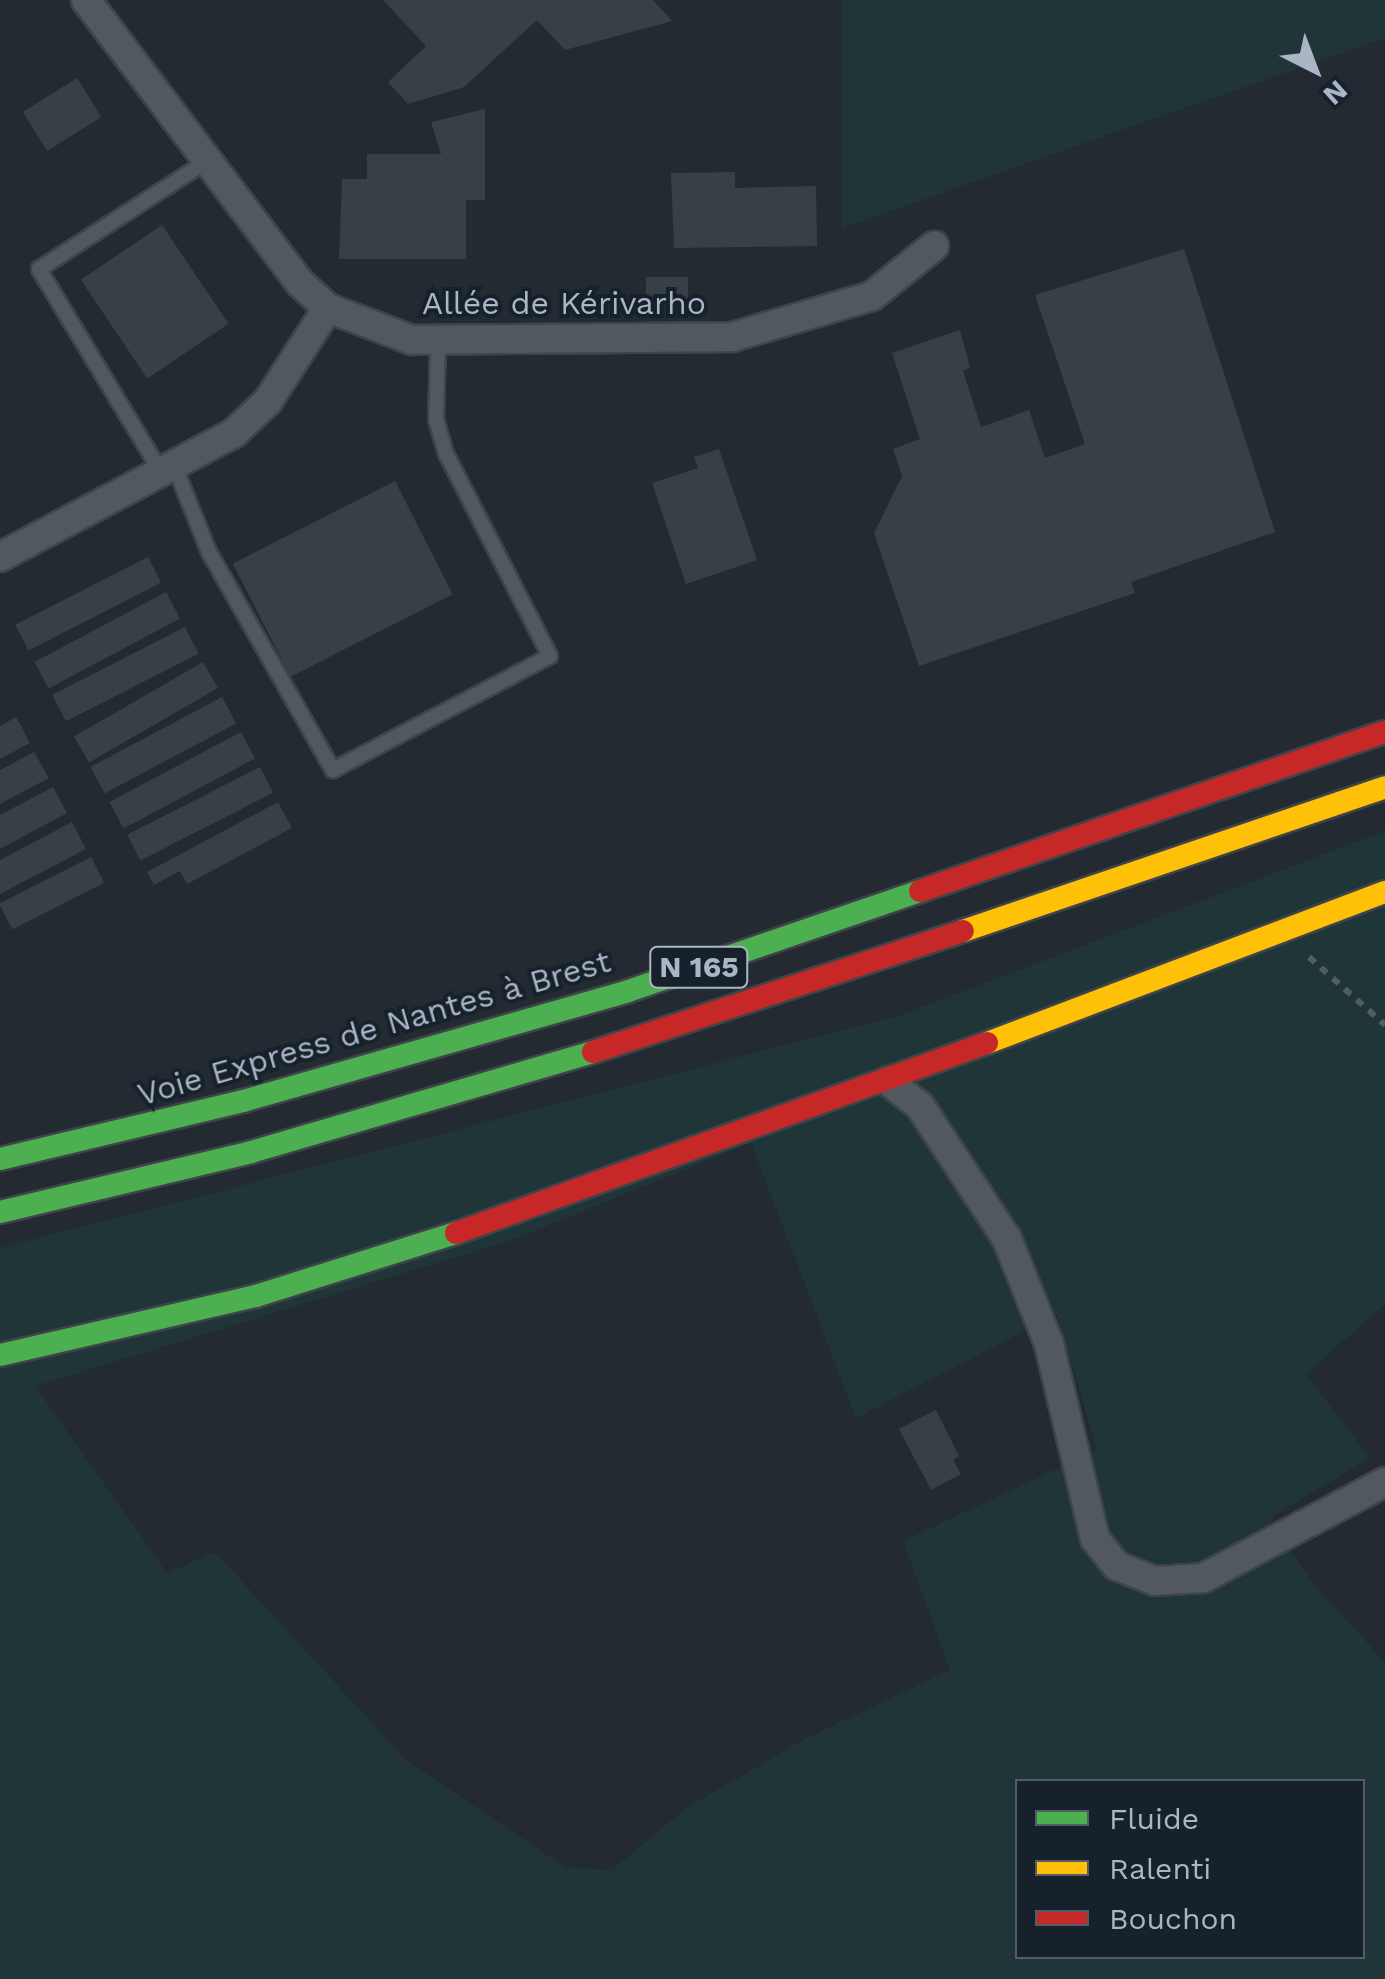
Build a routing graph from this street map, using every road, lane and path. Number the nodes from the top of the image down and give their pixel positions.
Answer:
1 (86, 0) edge
2 (210, 160) junction
3 (934, 246) dead end
4 (328, 308) junction
5 (438, 342) junction
6 (167, 469) junction
7 (0, 557) edge
8 (1385, 732) edge
9 (1385, 787) edge
10 (1385, 892) edge
11 (1292, 926) junction
12 (1385, 1025) edge
13 (888, 1081) junction
14 (0, 1160) edge
15 (0, 1212) edge
16 (0, 1354) edge
17 (1385, 1482) edge

1 - 2 street, Allée de Kérivarho
2 - 4 street, Allée de Kérivarho
2 - 6 lane
3 - 5 street, Allée de Kérivarho
4 - 5 street, Allée de Kérivarho
4 - 6 street
5 - 6 lane
6 - 7 street
8 - 14 main road, Voie Express de Nantes à Brest / N 165
9 - 15 main road, N 165
10 - 11 main road
11 - 12 path
11 - 13 main road
13 - 16 main road
13 - 17 street

